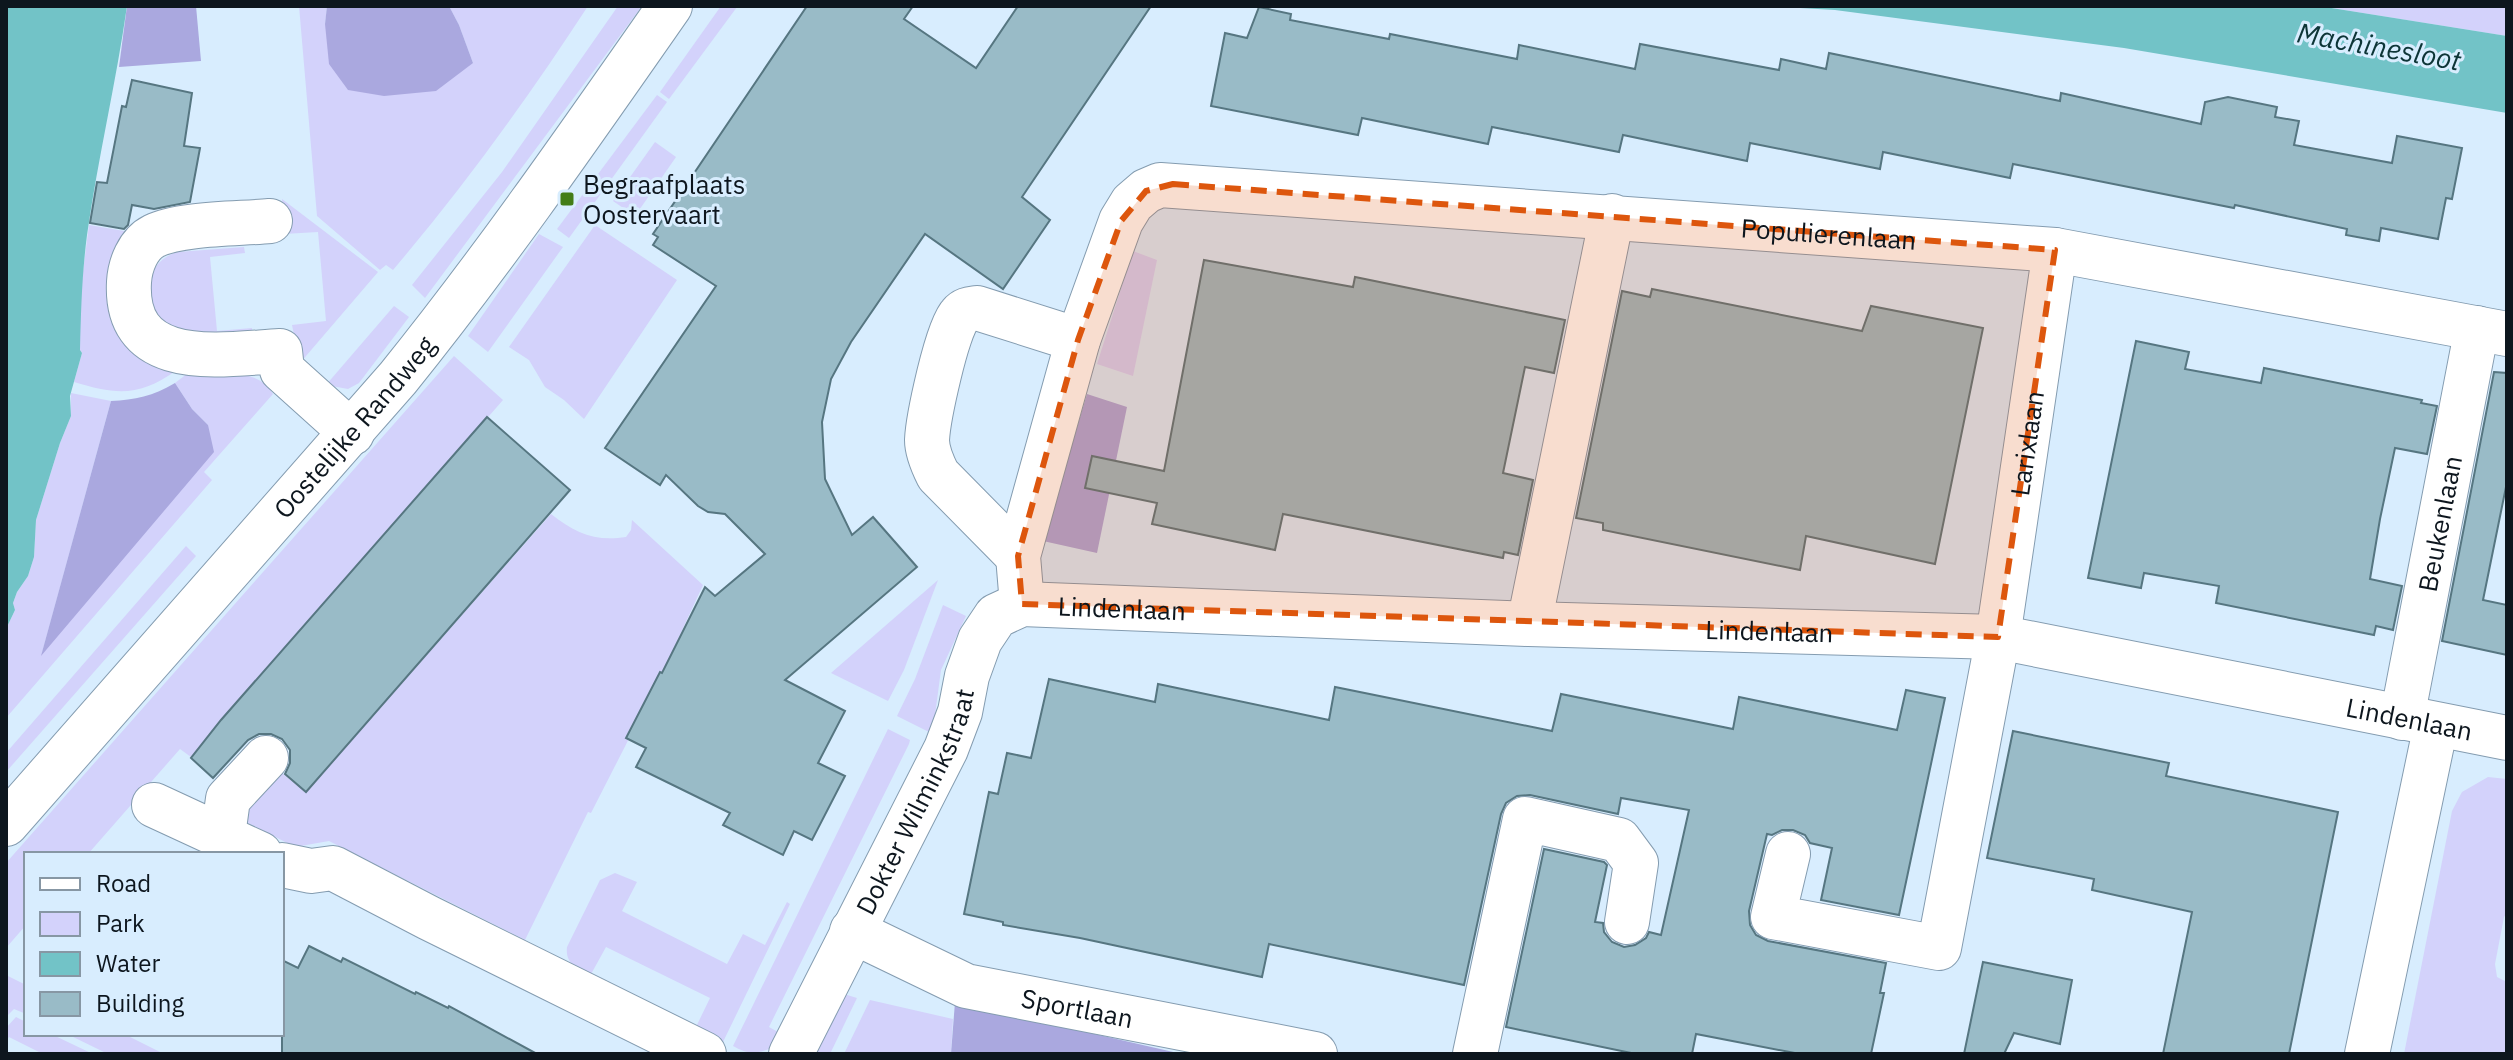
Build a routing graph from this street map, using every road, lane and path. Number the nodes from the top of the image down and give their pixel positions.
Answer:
1 (670, 6) edge
2 (1612, 216) junction
3 (270, 221) dead end
4 (2055, 250) junction
5 (2492, 331) edge
6 (1078, 340) junction
7 (352, 433) junction
8 (1018, 556) junction
9 (1022, 604) junction
10 (1529, 624) junction
11 (1998, 637) junction
12 (2419, 722) junction
13 (2507, 738) edge
14 (266, 758) dead end
15 (154, 805) dead end
16 (6, 824) edge
17 (241, 845) edge
18 (1788, 854) dead end
19 (284, 865) edge
20 (1627, 922) dead end
21 (852, 931) junction
22 (704, 1054) edge
23 (791, 1054) edge
24 (1315, 1054) edge
25 (1475, 1054) edge
26 (2367, 1054) edge

1 - 7 street, Oostelijke Randweg
2 - 4 street, Populierenlaan
2 - 6 street, Populierenlaan
2 - 10 street
3 - 7 street
4 - 5 street, Populierenlaan
4 - 11 street, Larixlaan
5 - 12 street, Beukenlaan
6 - 8 street
6 - 8 street
7 - 16 street, Oostelijke Randweg
8 - 9 street
9 - 10 street, Lindenlaan
9 - 21 street, Dokter Wilminkstraat
10 - 11 street, Lindenlaan
11 - 12 street, Lindenlaan
11 - 18 street, Larixlaan
12 - 13 street, Lindenlaan
12 - 26 street, Beukenlaan
14 - 17 street
15 - 17 street
19 - 22 street
20 - 25 street
21 - 23 street, Dokter Wilminkstraat
21 - 24 street, Sportlaan

